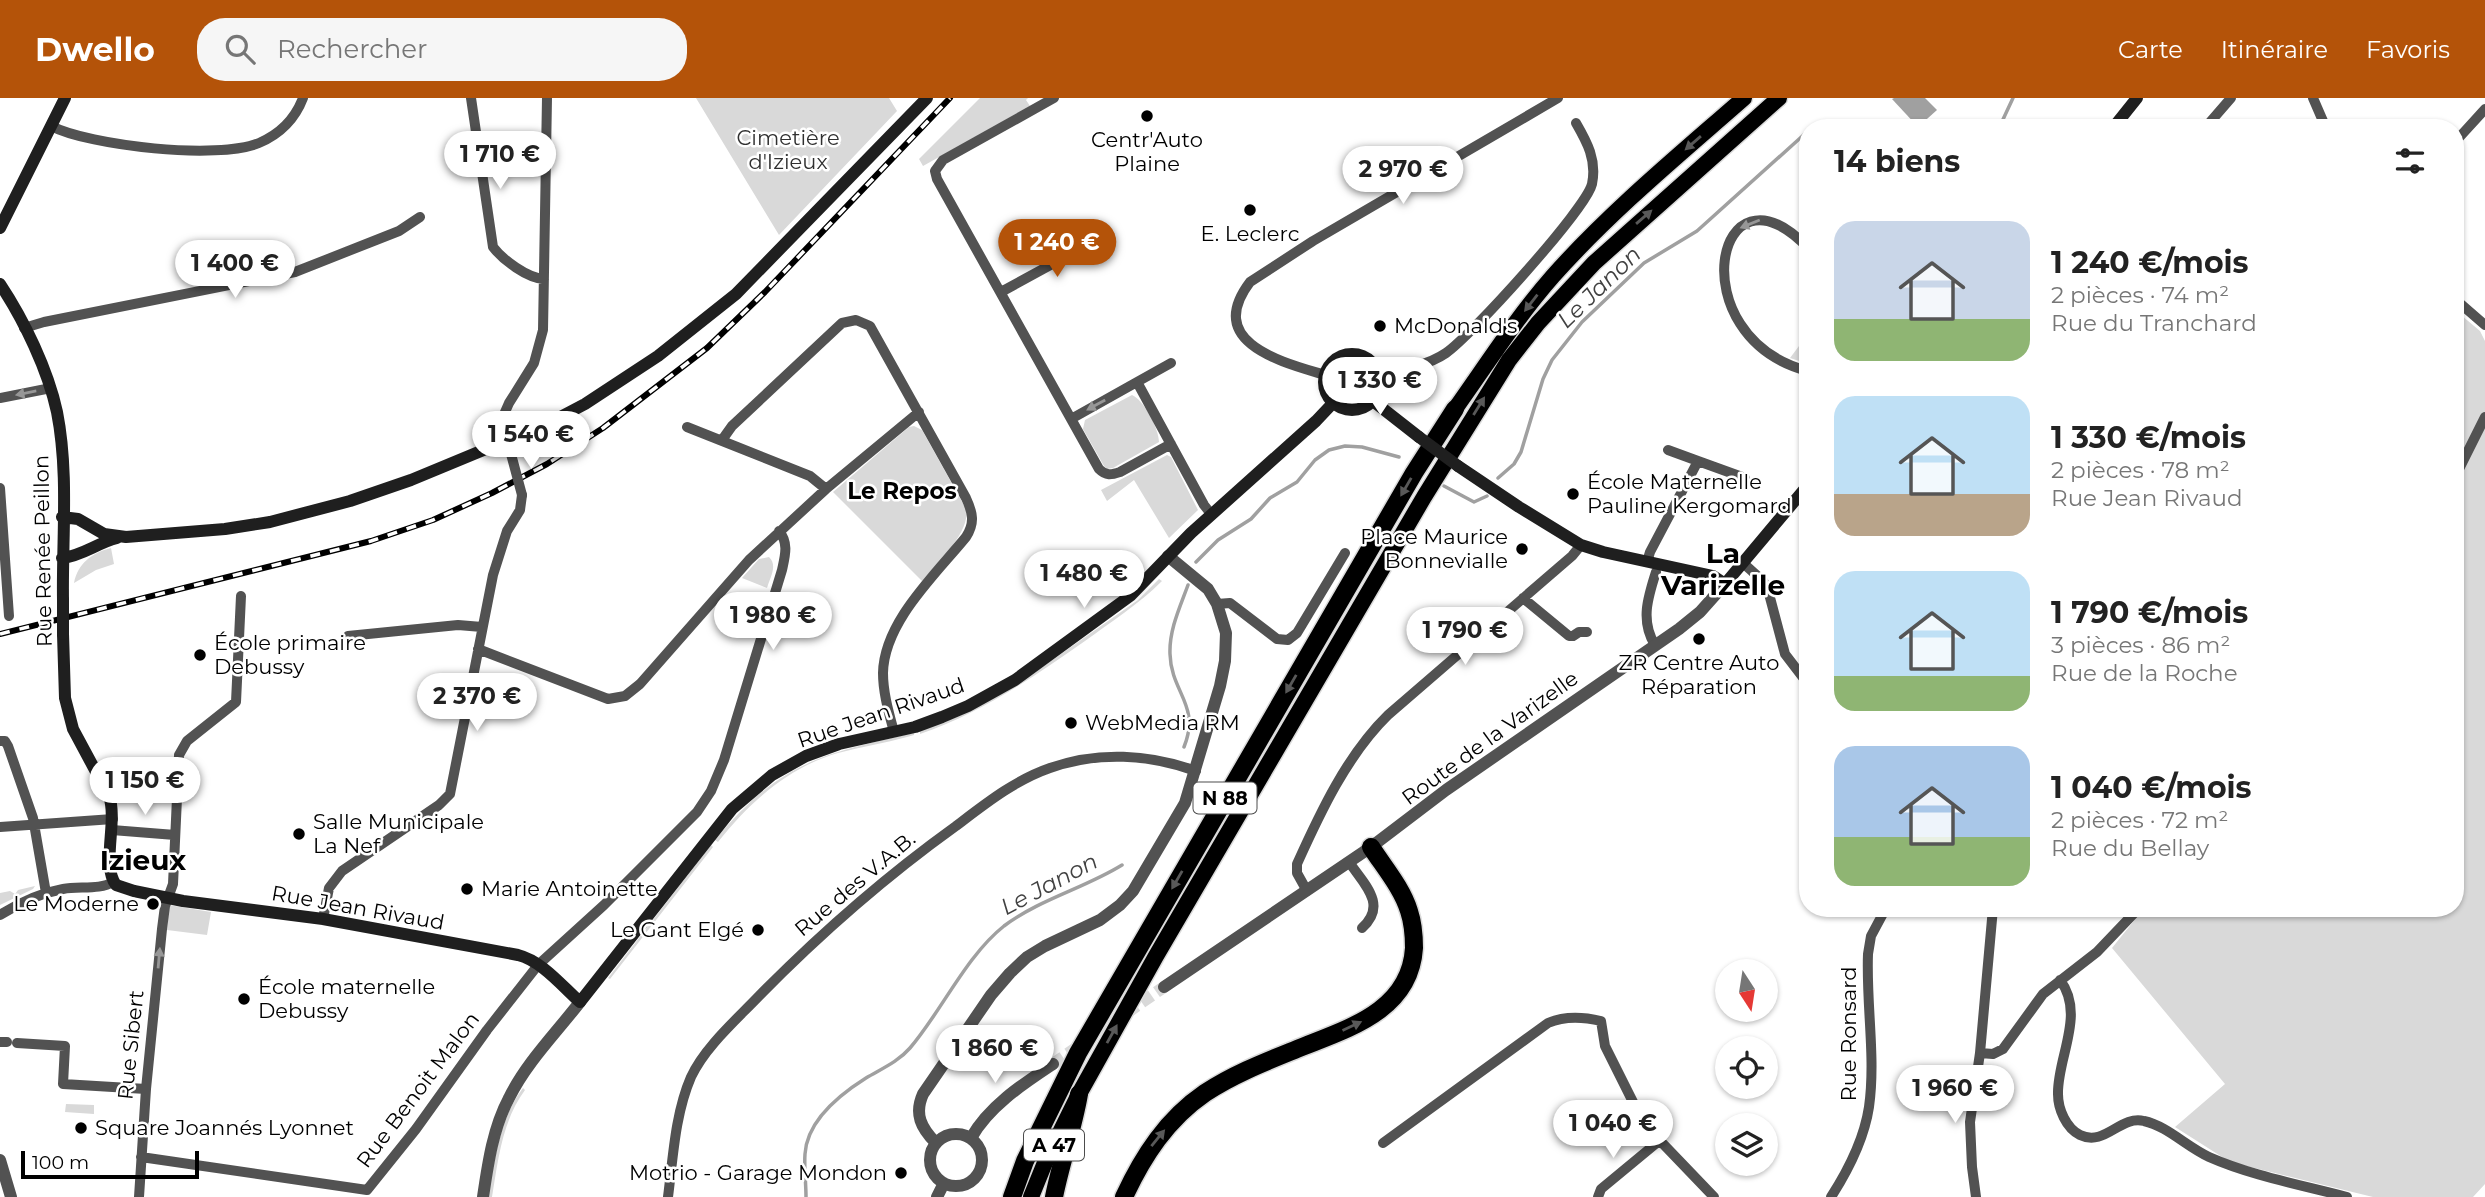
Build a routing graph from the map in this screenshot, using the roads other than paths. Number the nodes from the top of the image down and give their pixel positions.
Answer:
1 (65, 98) edge
2 (303, 98) edge
3 (471, 98) edge
4 (547, 98) edge
5 (927, 98) edge
6 (1054, 98) edge
7 (1558, 98) edge
8 (1744, 98) edge
9 (1779, 98) edge
10 (2137, 98) edge
11 (2231, 98) edge
12 (2313, 98) edge
13 (2485, 109) edge
14 (2120, 119) edge
15 (2213, 119) edge
16 (2322, 119) edge
17 (1576, 123) dead end
18 (51, 126) junction
19 (2464, 132) edge
20 (421, 217) dead end
21 (0, 228) edge
22 (1098, 239) dead end
23 (1799, 239) edge
24 (544, 279) junction
25 (0, 285) edge
26 (1001, 292) junction
27 (2464, 307) edge
28 (2485, 325) edge
29 (24, 328) junction
30 (1171, 363) dead end
31 (1799, 368) edge
32 (1380, 374) junction
33 (1325, 375) junction
34 (1137, 382) junction
35 (51, 388) junction
36 (0, 398) edge
37 (1373, 401) junction
38 (1333, 402) junction
39 (1455, 408) joint
40 (919, 412) junction
41 (2485, 417) edge
42 (1071, 419) junction
43 (687, 427) dead end
44 (722, 440) junction
45 (1171, 444) junction
46 (508, 448) junction
47 (1668, 450) dead end
48 (2464, 459) edge
49 (1698, 461) junction
50 (1745, 478) dead end
51 (0, 488) edge
52 (826, 489) junction
53 (1799, 496) edge
54 (1211, 514) junction
55 (62, 517) junction
56 (779, 531) junction
57 (126, 537) junction
58 (1581, 545) junction
59 (1345, 553) dead end
60 (1168, 556) junction
61 (62, 558) junction
62 (1647, 562) junction
63 (1743, 563) junction
64 (1656, 572) dead end
65 (1725, 584) junction
66 (241, 596) dead end
67 (1523, 598) junction
68 (1217, 604) junction
69 (9, 616) dead end
70 (482, 627) junction
71 (1587, 632) dead end
72 (348, 636) dead end
73 (1655, 645) junction
74 (478, 649) junction
75 (1799, 672) edge
76 (894, 732) junction
77 (0, 741) edge
78 (1196, 771) junction
79 (34, 823) junction
80 (112, 825) junction
81 (0, 827) edge
82 (175, 835) junction
83 (1371, 847) junction
84 (1349, 862) junction
85 (113, 882) junction
86 (1307, 891) junction
87 (46, 893) junction
88 (169, 898) junction
89 (0, 915) edge
90 (1881, 917) edge
91 (1992, 917) edge
92 (2130, 917) edge
93 (323, 919) junction
94 (1362, 928) dead end
95 (538, 965) junction
96 (2060, 981) junction
97 (1164, 987) tunnel mouth
98 (580, 1002) junction
99 (8, 1042) edge
100 (1980, 1053) junction
101 (1053, 1064) tunnel mouth
102 (146, 1088) junction
103 (1079, 1094) junction
104 (971, 1138) junction
105 (1659, 1141) junction
106 (936, 1143) junction
107 (1383, 1143) dead end
108 (141, 1157) junction
109 (0, 1160) edge
110 (944, 1183) junction
111 (368, 1194) edge
112 (11, 1197) edge
113 (139, 1197) edge
114 (483, 1197) edge
115 (668, 1197) edge
116 (937, 1197) edge
117 (1012, 1197) edge
118 (1031, 1197) edge
119 (1054, 1197) edge
120 (1124, 1197) edge
121 (1598, 1197) edge
122 (1714, 1197) edge
123 (1831, 1197) edge
124 (1976, 1197) edge
125 (2347, 1197) edge

1 - 18 main road
2 - 18 street
3 - 24 street
4 - 24 street
5 - 46 main road
6 - 26 street
7 - 33 street
8 -> 39 highway, N 88
103 -> 9 highway, N 88
10 - 14 main road
11 - 15 street
12 - 16 street
13 - 19 street
17 - 32 street
18 - 21 main road
20 - 29 street
22 - 26 street
23 -> 31 street
24 - 46 street
25 - 29 main road, Rue Renée Peillon
26 - 42 street
27 - 28 street
29 - 35 main road, Rue Renée Peillon
30 - 34 street
32 - 33 main road
32 - 37 main road
33 - 38 main road
34 -> 42 street
34 - 45 street
35 -> 36 street
35 - 55 main road, Rue Renée Peillon
37 - 38 main road
37 - 58 main road, bridge
38 - 54 main road, Rue Jean Rivaud
39 -> 117 highway, N 88
40 - 44 street
40 - 52 street
40 - 76 street
41 - 48 street
42 - 45 street
43 - 44 street
44 - 52 street
45 - 54 street
46 - 57 main road
46 - 70 street, bridge
47 - 49 street
49 - 50 street
49 - 62 street
51 - 69 street
52 - 56 street
53 - 63 main road, Route de la Varizelle
54 - 60 main road, Rue Jean Rivaud
55 - 57 main road
55 - 61 main road, Rue Renée Peillon
56 - 74 street
56 - 95 street
57 - 61 main road
58 - 62 main road
58 - 67 street
59 - 68 street
60 - 68 street
60 - 76 main road, Rue Jean Rivaud
61 - 80 main road, Rue Renée Peillon, bridge
62 - 65 main road
63 - 65 main road, Route de la Varizelle
63 - 75 street
64 - 73 street
65 - 73 street, Route de la Varizelle
66 - 82 street, Rue Sibert
67 - 71 street
67 - 86 street
68 - 78 street
70 - 72 street
70 - 74 street
73 - 83 street, Route de la Varizelle
74 - 93 street
76 - 98 main road, Rue Jean Rivaud
77 - 79 street
78 - 106 street
78 - 115 street, Rue des V.A.B.
79 - 80 street
79 - 81 street
79 - 87 street
80 - 82 street
80 - 85 main road, Rue Renée Peillon
82 - 88 street, Rue Sibert
83 - 84 street, Route de la Varizelle
120 -> 83 highway
84 - 86 street, Route de la Varizelle
84 - 94 street
85 - 87 street
85 - 88 main road, Rue Jean Rivaud
86 - 97 street, Route de la Varizelle
87 - 89 street
88 - 93 main road, Rue Jean Rivaud
102 -> 88 street, Rue Sibert
90 - 123 street, Rue Ronsard
91 - 100 street
92 - 96 street
93 - 95 main road, Rue Jean Rivaud
95 - 98 main road, Rue Jean Rivaud
95 - 111 street, Rue Benoit Malon
96 - 100 street
96 - 125 street
98 - 114 street
99 - 102 street
100 - 124 street
101 - 104 street
102 - 108 street, Rue Sibert
103 - 118 highway, A 47
103 - 119 highway
104 - 106 street
104 - 110 street
105 - 107 street
105 - 121 street
105 - 122 street
106 - 110 street
108 - 111 street, Rue Benoit Malon
108 - 113 street, Rue Sibert
109 - 112 street
110 - 116 street

